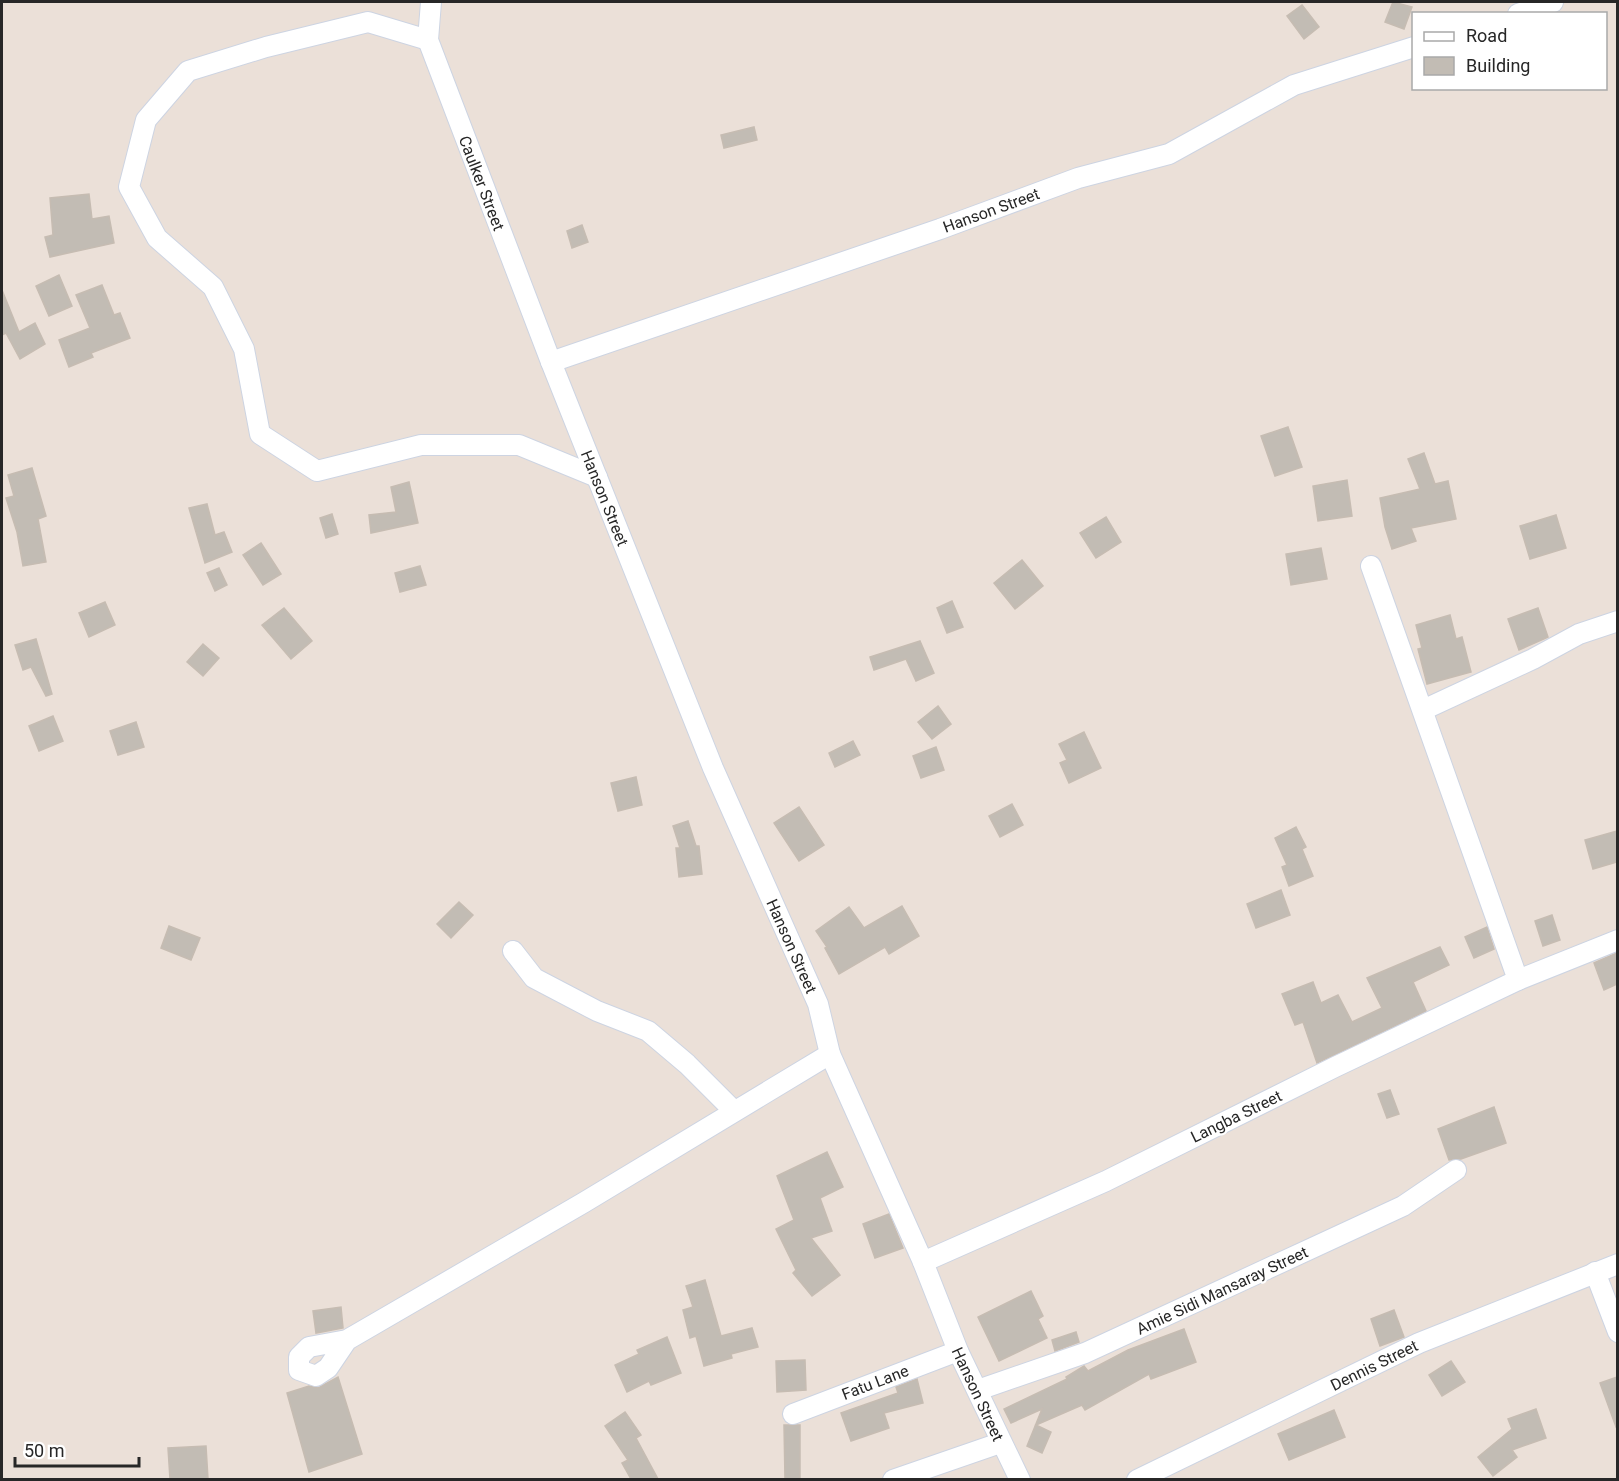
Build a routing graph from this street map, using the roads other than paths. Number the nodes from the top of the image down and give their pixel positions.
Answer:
1 (431, 2) edge
2 (1553, 2) edge
3 (1524, 12) edge
4 (428, 40) junction
5 (1412, 47) edge
6 (551, 362) junction
7 (597, 477) junction
8 (1371, 566) dead end
9 (1617, 621) edge
10 (1423, 710) junction
11 (1617, 940) edge
12 (513, 951) dead end
13 (1518, 981) junction
14 (830, 1054) junction
15 (734, 1111) junction
16 (1456, 1170) dead end
17 (923, 1262) junction
18 (1617, 1264) edge
19 (1595, 1272) junction
20 (1617, 1332) edge
21 (347, 1340) dead end
22 (958, 1351) junction
23 (978, 1390) junction
24 (793, 1414) dead end
25 (1000, 1443) junction
26 (893, 1479) edge
27 (1020, 1479) edge
28 (1137, 1479) edge

1 - 4 street, Caulker Street
2 - 3 street
4 - 6 street, Caulker Street
4 - 7 street
5 - 6 street, Hanson Street
6 - 7 street, Hanson Street
7 - 14 street, Hanson Street
8 - 10 street
9 - 10 street
10 - 13 street
11 - 13 street, Langba Street
12 - 15 street
13 - 17 street, Langba Street
14 - 15 street
14 - 17 street, Hanson Street
15 - 21 street
16 - 23 street, Amie Sidi Mansaray Street
17 - 22 street, Hanson Street
18 - 19 street, Dennis Street
19 - 20 street
19 - 28 street, Dennis Street
22 - 23 street, Hanson Street
22 - 24 street, Fatu Lane
23 - 25 street, Hanson Street
25 - 26 street
25 - 27 street, Hanson Street

